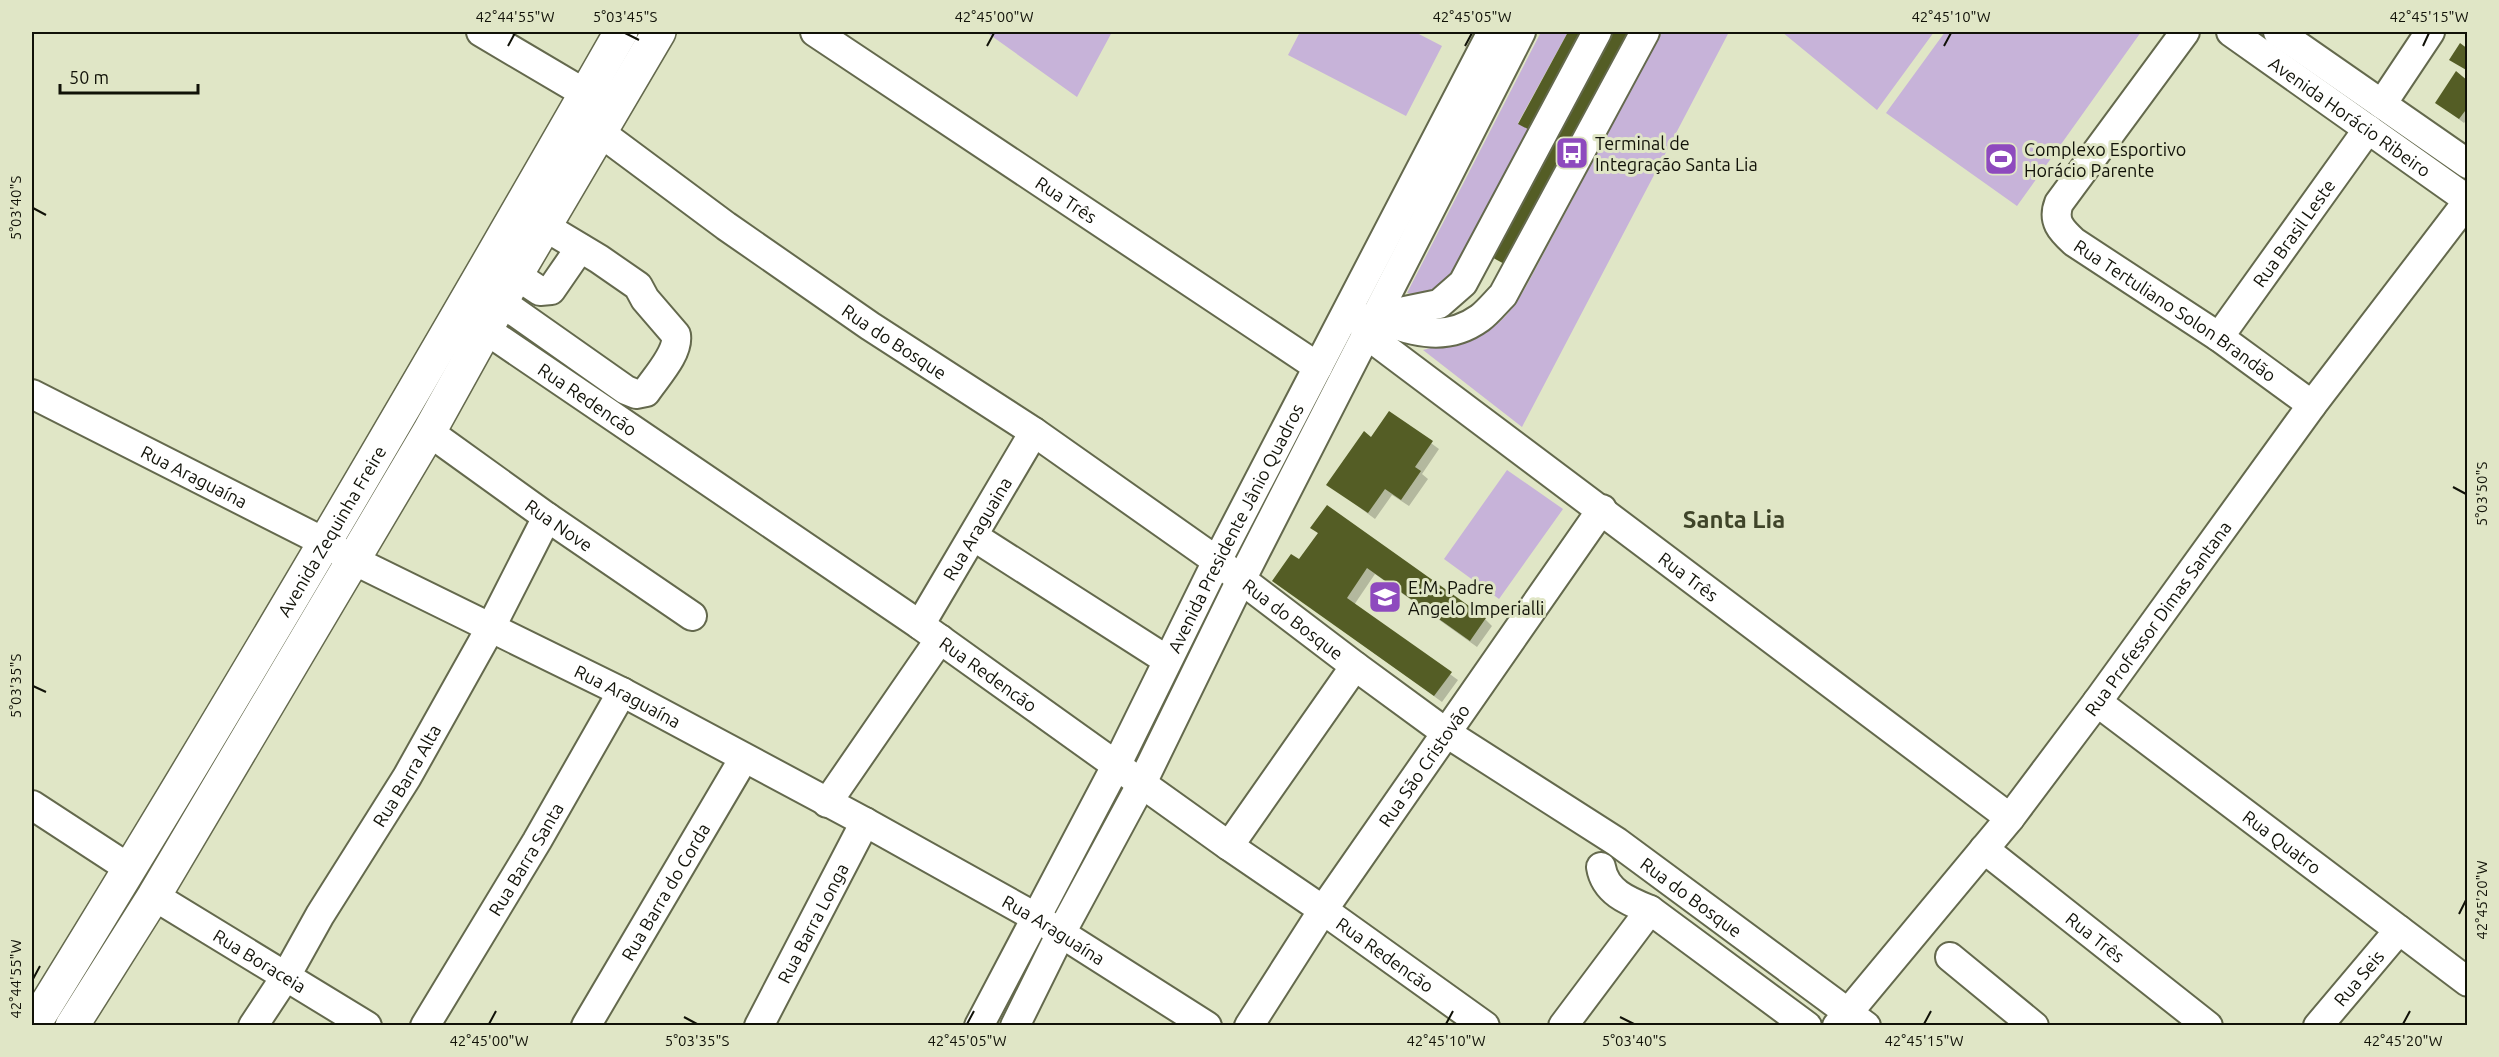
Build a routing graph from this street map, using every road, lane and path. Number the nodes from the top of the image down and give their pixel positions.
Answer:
1 (481, 32) edge
2 (621, 32) edge
3 (659, 32) edge
4 (815, 32) edge
5 (1492, 32) edge
6 (1521, 32) edge
7 (1598, 32) edge
8 (1645, 32) edge
9 (2185, 32) edge
10 (2231, 32) edge
11 (2278, 32) edge
12 (2430, 32) edge
13 (586, 94) junction
14 (2382, 104) junction
15 (2368, 129) junction
16 (601, 133) junction
17 (2468, 164) edge
18 (2468, 200) edge
19 (544, 226) junction
20 (580, 248) junction
21 (499, 291) junction
22 (1356, 292) junction
23 (1370, 326) junction
24 (2219, 337) junction
25 (1318, 367) junction
26 (32, 394) edge
27 (2312, 405) junction
28 (429, 432) junction
29 (1034, 432) junction
30 (1602, 509) junction
31 (547, 517) junction
32 (973, 536) junction
33 (340, 551) junction
34 (1217, 561) junction
35 (1241, 580) junction
36 (692, 616) dead end
37 (491, 627) junction
38 (930, 632) junction
39 (1167, 660) junction
40 (1355, 666) junction
41 (622, 692) junction
42 (2097, 702) junction
43 (1445, 732) junction
44 (744, 758) junction
45 (1117, 764) junction
46 (206, 775) junction
47 (1142, 783) junction
48 (827, 802) junction
49 (32, 805) edge
50 (2010, 818) junction
51 (865, 822) junction
52 (1229, 846) junction
53 (1984, 849) junction
54 (1600, 867) dead end
55 (130, 869) junction
56 (154, 896) junction
57 (1323, 910) junction
58 (1650, 910) junction
59 (1037, 918) junction
60 (2399, 930) junction
61 (1061, 933) junction
62 (1950, 957) dead end
63 (286, 976) junction
64 (2468, 982) edge
65 (1850, 1021) edge
66 (33, 1026) edge
67 (72, 1026) edge
68 (253, 1026) edge
69 (367, 1026) edge
70 (425, 1026) edge
71 (586, 1026) edge
72 (759, 1026) edge
73 (979, 1026) edge
74 (1015, 1026) edge
75 (1207, 1026) edge
76 (1248, 1026) edge
77 (1485, 1026) edge
78 (1563, 1026) edge
79 (1807, 1026) edge
80 (2034, 1026) edge
81 (2208, 1026) edge
82 (2318, 1026) edge

1 - 13 street
2 - 13 main road, Avenida Zequinha Freire
3 - 16 main road, Avenida Zequinha Freire
4 - 25 street, Rua Três
5 - 22 street, Avenida Presidente Jânio Quadros
6 - 23 street, Avenida Presidente Jânio Quadros
7 - 23 street
8 - 23 street
9 - 24 street, Rua Tertuliano Solon Brandão
10 - 15 street, Avenida Horácio Ribeiro
11 - 14 street, Avenida Horácio Ribeiro
12 - 14 street
13 - 21 main road, Avenida Zequinha Freire
14 - 17 street, Avenida Horácio Ribeiro
15 - 18 street, Avenida Horácio Ribeiro
15 - 24 street, Rua Brasil Leste
16 - 19 main road, Avenida Zequinha Freire
16 - 29 street, Rua do Bosque
18 - 27 street, Rua Professor Dimas Santana
19 - 20 street
19 - 21 main road, Avenida Zequinha Freire
20 - 21 street
20 - 21 street
21 - 28 main road, Avenida Zequinha Freire
21 - 33 main road, Avenida Zequinha Freire
21 - 38 street, Rua Redencão
22 - 23 street
22 - 25 street, Avenida Presidente Jânio Quadros
23 - 30 street, Rua Três
23 - 35 street, Avenida Presidente Jânio Quadros
24 - 27 street, Rua Tertuliano Solon Brandão
25 - 34 street, Avenida Presidente Jânio Quadros
26 - 33 street, Rua Araguaína
27 - 42 street, Rua Professor Dimas Santana
28 - 31 street, Rua Nove
28 - 33 main road, Avenida Zequinha Freire
29 - 32 street, Rua Araguaina
29 - 34 street, Rua do Bosque
30 - 43 street, Rua São Cristovão
30 - 50 street, Rua Três
31 - 36 street, Rua Nove
31 - 37 street, Rua Barra Alta
32 - 38 street, Rua Araguaina
32 - 39 street
33 - 37 street, Rua Araguaína
33 - 46 main road, Avenida Zequinha Freire
34 - 35 street, Rua do Bosque
34 - 39 street, Avenida Presidente Jânio Quadros
35 - 40 street, Rua do Bosque
35 - 47 street, Avenida Presidente Jânio Quadros
37 - 41 street, Rua Araguaína
37 - 63 street, Rua Barra Alta
38 - 45 street, Rua Redencão
38 - 48 street, Rua Araguaina
39 - 45 street, Avenida Presidente Jânio Quadros
40 - 43 street, Rua do Bosque
40 - 52 street
41 - 44 street, Rua Araguaína
41 - 70 street, Rua Barra Santa
42 - 50 street, Rua Professor Dimas Santana
42 - 60 street, Rua Quatro
43 - 57 street, Rua São Cristovão
43 - 65 street, Rua do Bosque
44 - 48 street, Rua Araguaína
44 - 71 street, Rua Barra do Corda
45 - 47 street, Rua Redencão
45 - 59 street, Avenida Presidente Jânio Quadros
46 - 55 main road, Avenida Zequinha Freire
46 - 56 main road, Avenida Zequinha Freire
47 - 52 street, Rua Redencão
47 - 61 street, Avenida Presidente Jânio Quadros
48 - 51 street, Rua Araguaína
49 - 55 street
50 - 53 street, Rua Professor Dimas Santana
51 - 59 street, Rua Araguaína
51 - 72 street, Rua Barra Longa
52 - 57 street, Rua Redencão
53 - 65 street, Rua Professor Dimas Santana
53 - 81 street, Rua Três
54 - 58 street
55 - 66 main road, Avenida Zequinha Freire
56 - 63 street, Rua Boraceia
56 - 67 main road, Avenida Zequinha Freire
57 - 76 street, Rua São Cristovão
57 - 77 street, Rua Redencão
58 - 78 street
58 - 79 street
59 - 61 street, Rua Araguaína
59 - 73 street, Avenida Presidente Jânio Quadros
60 - 64 street, Rua Quatro
60 - 82 street, Rua Seis
61 - 74 street, Avenida Presidente Jânio Quadros
61 - 75 street, Rua Araguaína
62 - 80 street
63 - 68 street, Rua Barra Alta
63 - 69 street, Rua Boraceia

